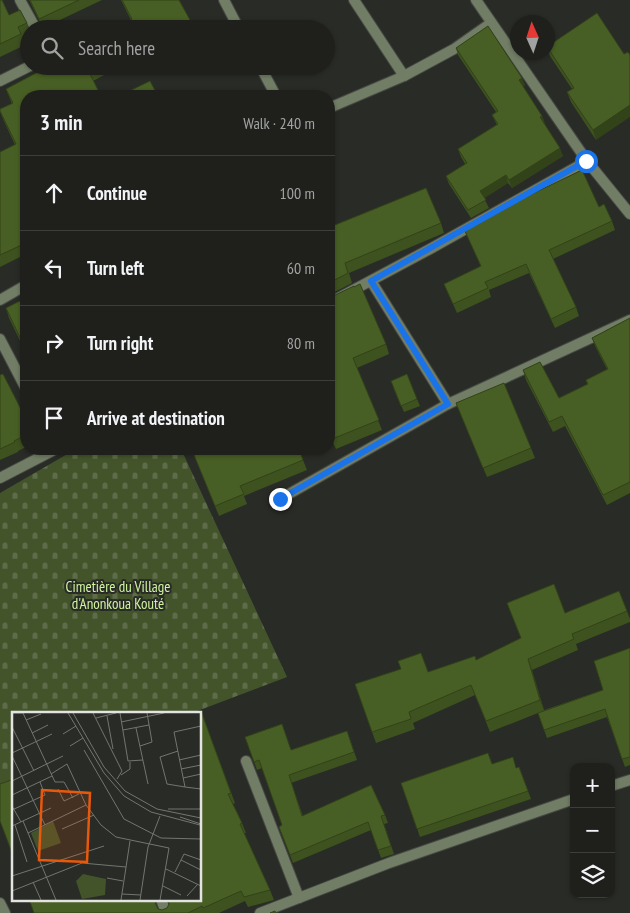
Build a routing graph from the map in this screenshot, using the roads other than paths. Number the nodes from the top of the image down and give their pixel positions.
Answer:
1 (20, 0) edge
2 (224, 0) edge
3 (354, 0) edge
4 (476, 0) edge
5 (31, 20) edge
6 (235, 20) edge
7 (491, 23) junction
8 (20, 71) edge
9 (265, 75) edge
10 (404, 76) junction
11 (0, 81) edge
12 (273, 90) edge
13 (335, 105) edge
14 (586, 161) junction
15 (630, 214) edge
16 (371, 281) junction
17 (20, 288) edge
18 (0, 300) edge
19 (335, 300) edge
20 (630, 320) edge
21 (0, 339) edge
22 (20, 377) edge
23 (448, 404) junction
24 (44, 455) edge
25 (0, 478) edge
26 (280, 499) dead end
27 (246, 761) dead end
28 (630, 780) edge
29 (615, 785) edge
30 (570, 801) edge
31 (299, 898) junction
32 (161, 900) edge
33 (0, 903) edge
34 (5, 913) edge
35 (166, 913) edge
36 (260, 913) edge

1 - 5 street
2 - 6 street
3 - 10 street
4 - 7 street
7 - 10 street
7 - 14 street
8 - 11 street
9 - 12 street
10 - 13 street
14 - 15 street
14 - 16 street
16 - 19 street
16 - 23 street
17 - 18 street
20 - 23 street
21 - 22 street
23 - 26 street
24 - 25 street
27 - 31 street
28 - 29 street
30 - 31 street
31 - 36 street
32 - 35 street
33 - 34 street

